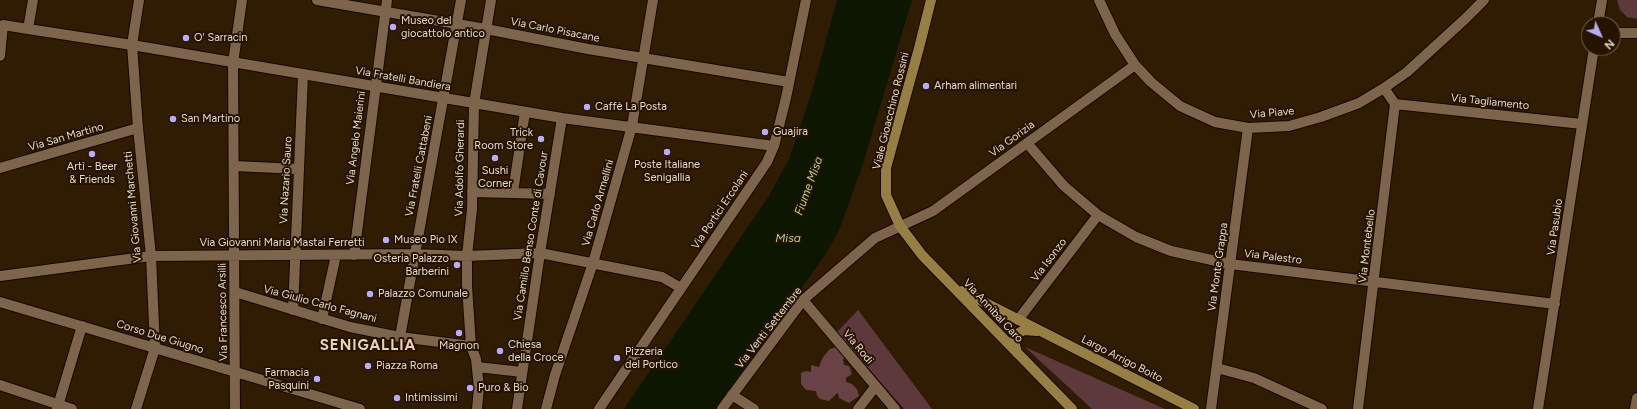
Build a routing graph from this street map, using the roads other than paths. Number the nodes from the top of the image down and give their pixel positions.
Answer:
1 (33, 0) edge
2 (139, 0) edge
3 (242, 0) edge
4 (316, 0) edge
5 (387, 0) edge
6 (461, 0) edge
7 (491, 0) edge
8 (653, 0) edge
9 (806, 0) edge
10 (931, 0) edge
11 (1484, 0) edge
12 (1602, 0) edge
13 (1100, 2) edge
14 (386, 12) junction
15 (1599, 16) edge
16 (457, 24) junction
17 (28, 29) junction
18 (486, 29) junction
19 (1621, 33) edge
20 (1637, 33) edge
21 (132, 45) junction
22 (0, 56) edge
23 (1593, 56) edge
24 (644, 58) junction
25 (233, 63) junction
26 (1135, 65) junction
27 (303, 75) junction
28 (789, 82) junction
29 (375, 86) junction
30 (1384, 88) junction
31 (444, 98) junction
32 (474, 104) junction
33 (1395, 104) junction
34 (525, 112) junction
35 (562, 118) junction
36 (1582, 124) junction
37 (632, 126) junction
38 (138, 128) junction
39 (1248, 128) junction
40 (1027, 143) junction
41 (774, 146) junction
42 (234, 166) junction
43 (0, 168) edge
44 (298, 169) junction
45 (472, 192) junction
46 (513, 192) junction
47 (550, 194) junction
48 (1098, 215) junction
49 (900, 226) junction
50 (540, 253) junction
51 (414, 254) junction
52 (234, 255) junction
53 (295, 255) junction
54 (336, 255) junction
55 (354, 255) junction
56 (151, 256) junction
57 (467, 256) junction
58 (593, 262) junction
59 (1230, 264) junction
60 (0, 276) edge
61 (1375, 282) junction
62 (954, 287) junction
63 (680, 288) junction
64 (235, 292) junction
65 (803, 300) junction
66 (0, 302) edge
67 (1555, 304) junction
68 (292, 310) junction
69 (322, 319) junction
70 (1018, 320) junction
71 (82, 326) junction
72 (1039, 330) junction
73 (400, 337) junction
74 (471, 346) junction
75 (155, 348) junction
76 (1017, 354) junction
77 (477, 367) junction
78 (1217, 368) junction
79 (522, 372) junction
80 (236, 373) junction
81 (0, 385) edge
82 (875, 387) junction
83 (732, 395) junction
84 (1637, 398) edge
85 (333, 405) edge
86 (57, 407) edge
87 (517, 407) edge
88 (72, 409) edge
89 (136, 409) edge
90 (236, 409) edge
91 (360, 409) edge
92 (477, 409) edge
93 (546, 409) edge
94 (599, 409) edge
95 (722, 409) edge
96 (754, 409) edge
97 (858, 409) edge
98 (894, 409) edge
99 (1072, 409) edge
100 (1194, 409) edge
101 (1211, 409) edge
102 (1322, 409) edge
103 (1358, 409) edge
104 (1538, 409) edge
105 (1636, 409) edge

1 - 17 street
2 - 21 street, Via Giovanni Marchetti
3 - 25 street, Via Francesco Arsilli
4 - 14 street, Via Carlo Pisacane
5 - 14 street, Via Angelo Maierini
6 - 16 street, Via Fratelli Cattabeni
7 - 18 street, Via Adolfo Gherardi
8 - 24 street, Via Carlo Armellini
9 - 28 street, Via Portici Ercolani
10 - 49 street, Viale Gioacchino Rossini
11 - 30 street, Via Piave
12 - 15 street
13 - 26 street, Via Piave
14 - 16 street, Via Carlo Pisacane
14 - 29 street, Via Angelo Maierini
16 - 18 street, Via Carlo Pisacane
16 - 31 street, Via Fratelli Cattabeni
17 - 21 street, Via Fratelli Bandiera
17 - 22 street, Via Fratelli Bandiera
18 - 24 street, Via Carlo Pisacane
18 - 32 street, Via Adolfo Gherardi
19 - 20 street
21 - 25 street, Via Fratelli Bandiera
21 - 38 street, Via Giovanni Marchetti
23 - 36 street, Via Pasubio
24 - 28 street, Via Carlo Pisacane
24 - 37 street, Via Carlo Armellini
25 - 27 street, Via Fratelli Bandiera
25 - 42 street, Via Francesco Arsilli
26 - 39 street, Via Piave
26 - 40 street, Via Gorizia
27 - 29 street, Via Fratelli Bandiera
27 - 44 street, Via Nazario Sauro
28 - 41 street, Via Portici Ercolani
29 - 31 street, Via Fratelli Bandiera
29 - 55 street, Via Angelo Maierini
30 - 33 street
30 - 39 street, Via Piave
31 - 32 street, Via Fratelli Bandiera
31 - 51 street, Via Fratelli Cattabeni
32 - 34 street, Via Fratelli Bandiera
32 - 45 street, Via Adolfo Gherardi
33 - 36 street, Via Tagliamento
33 - 61 street, Via Montebello
34 - 35 street, Via Fratelli Bandiera
34 - 46 street
35 - 37 street, Via Fratelli Bandiera
35 - 47 street, Via Camillo Benso Conte di Cavour
36 - 67 street, Via Pasubio
37 - 41 street, Via Fratelli Bandiera
37 - 58 street, Via Carlo Armellini
38 - 43 street, Via San Martino
38 - 56 street, Via Giovanni Marchetti
39 - 59 street, Via Monte Grappa
40 - 48 street, Via Palestro
40 - 49 street, Via Gorizia
41 - 63 street, Via Portici Ercolani
42 - 44 street
42 - 52 street, Via Francesco Arsilli
44 - 53 street, Via Nazario Sauro
45 - 46 street
45 - 57 street, Via Adolfo Gherardi
46 - 47 street
47 - 50 street, Via Camillo Benso Conte di Cavour
48 - 59 street, Via Palestro
48 - 70 street, Via Isonzo
49 - 62 street, Via Annibal Caro
49 - 65 street, Via Venti Settembre
50 - 57 street, Via Giovanni Maria Mastai Ferretti
50 - 58 street, Via Giovanni Maria Mastai Ferretti
50 - 79 street, Via Camillo Benso Conte di Cavour
51 - 55 street, Via Giovanni Maria Mastai Ferretti
51 - 57 street, Via Giovanni Maria Mastai Ferretti
51 - 73 street, Via Fratelli Cattabeni
52 - 53 street, Via Giovanni Maria Mastai Ferretti
52 - 56 street, Via Giovanni Maria Mastai Ferretti
52 - 64 street, Via Francesco Arsilli
53 - 54 street, Via Giovanni Maria Mastai Ferretti
53 - 68 street, Via Nazario Sauro
54 - 55 street, Via Giovanni Maria Mastai Ferretti
54 - 69 street
56 - 60 street, Via Giovanni Maria Mastai Ferretti
56 - 75 street, Via Giovanni Marchetti
57 - 74 street, Via Adolfo Gherardi
58 - 63 street, Via Giovanni Maria Mastai Ferretti
58 - 93 street, Via Carlo Armellini
59 - 61 street, Via Palestro
59 - 78 street, Via Monte Grappa
61 - 67 street, Via Palestro
61 - 103 street, Via Montebello
62 - 70 street, Largo Arrigo Boito
62 - 76 street, Via Annibal Caro
63 - 94 street, Via Portici Ercolani
64 - 68 street, Via Giulio Carlo Fagnani
64 - 80 street, Via Francesco Arsilli
65 - 82 street, Via Rodi
65 - 83 street, Via Venti Settembre
66 - 71 street, Corso Due Giugno
67 - 104 street, Via Pasubio
68 - 69 street, Via Giulio Carlo Fagnani
69 - 73 street, Via Giulio Carlo Fagnani
70 - 72 street, Largo Arrigo Boito
71 - 75 street, Corso Due Giugno
71 - 86 street
72 - 76 street
72 - 100 street, Largo Arrigo Boito
73 - 74 street, Via Giulio Carlo Fagnani
74 - 77 street, Via Adolfo Gherardi
75 - 80 street, Corso Due Giugno
75 - 89 street, Via Giovanni Marchetti
76 - 99 street, Via Annibal Caro
77 - 79 street
77 - 92 street, Via Adolfo Gherardi
78 - 101 street, Via Monte Grappa
78 - 102 street
79 - 87 street, Via Camillo Benso Conte di Cavour
80 - 85 street, Corso Due Giugno
80 - 90 street, Via Francesco Arsilli
81 - 86 street
82 - 97 street
82 - 98 street, Via Rodi
83 - 95 street, Via Venti Settembre
83 - 96 street
84 - 105 street
85 - 91 street, Corso Due Giugno
86 - 88 street

